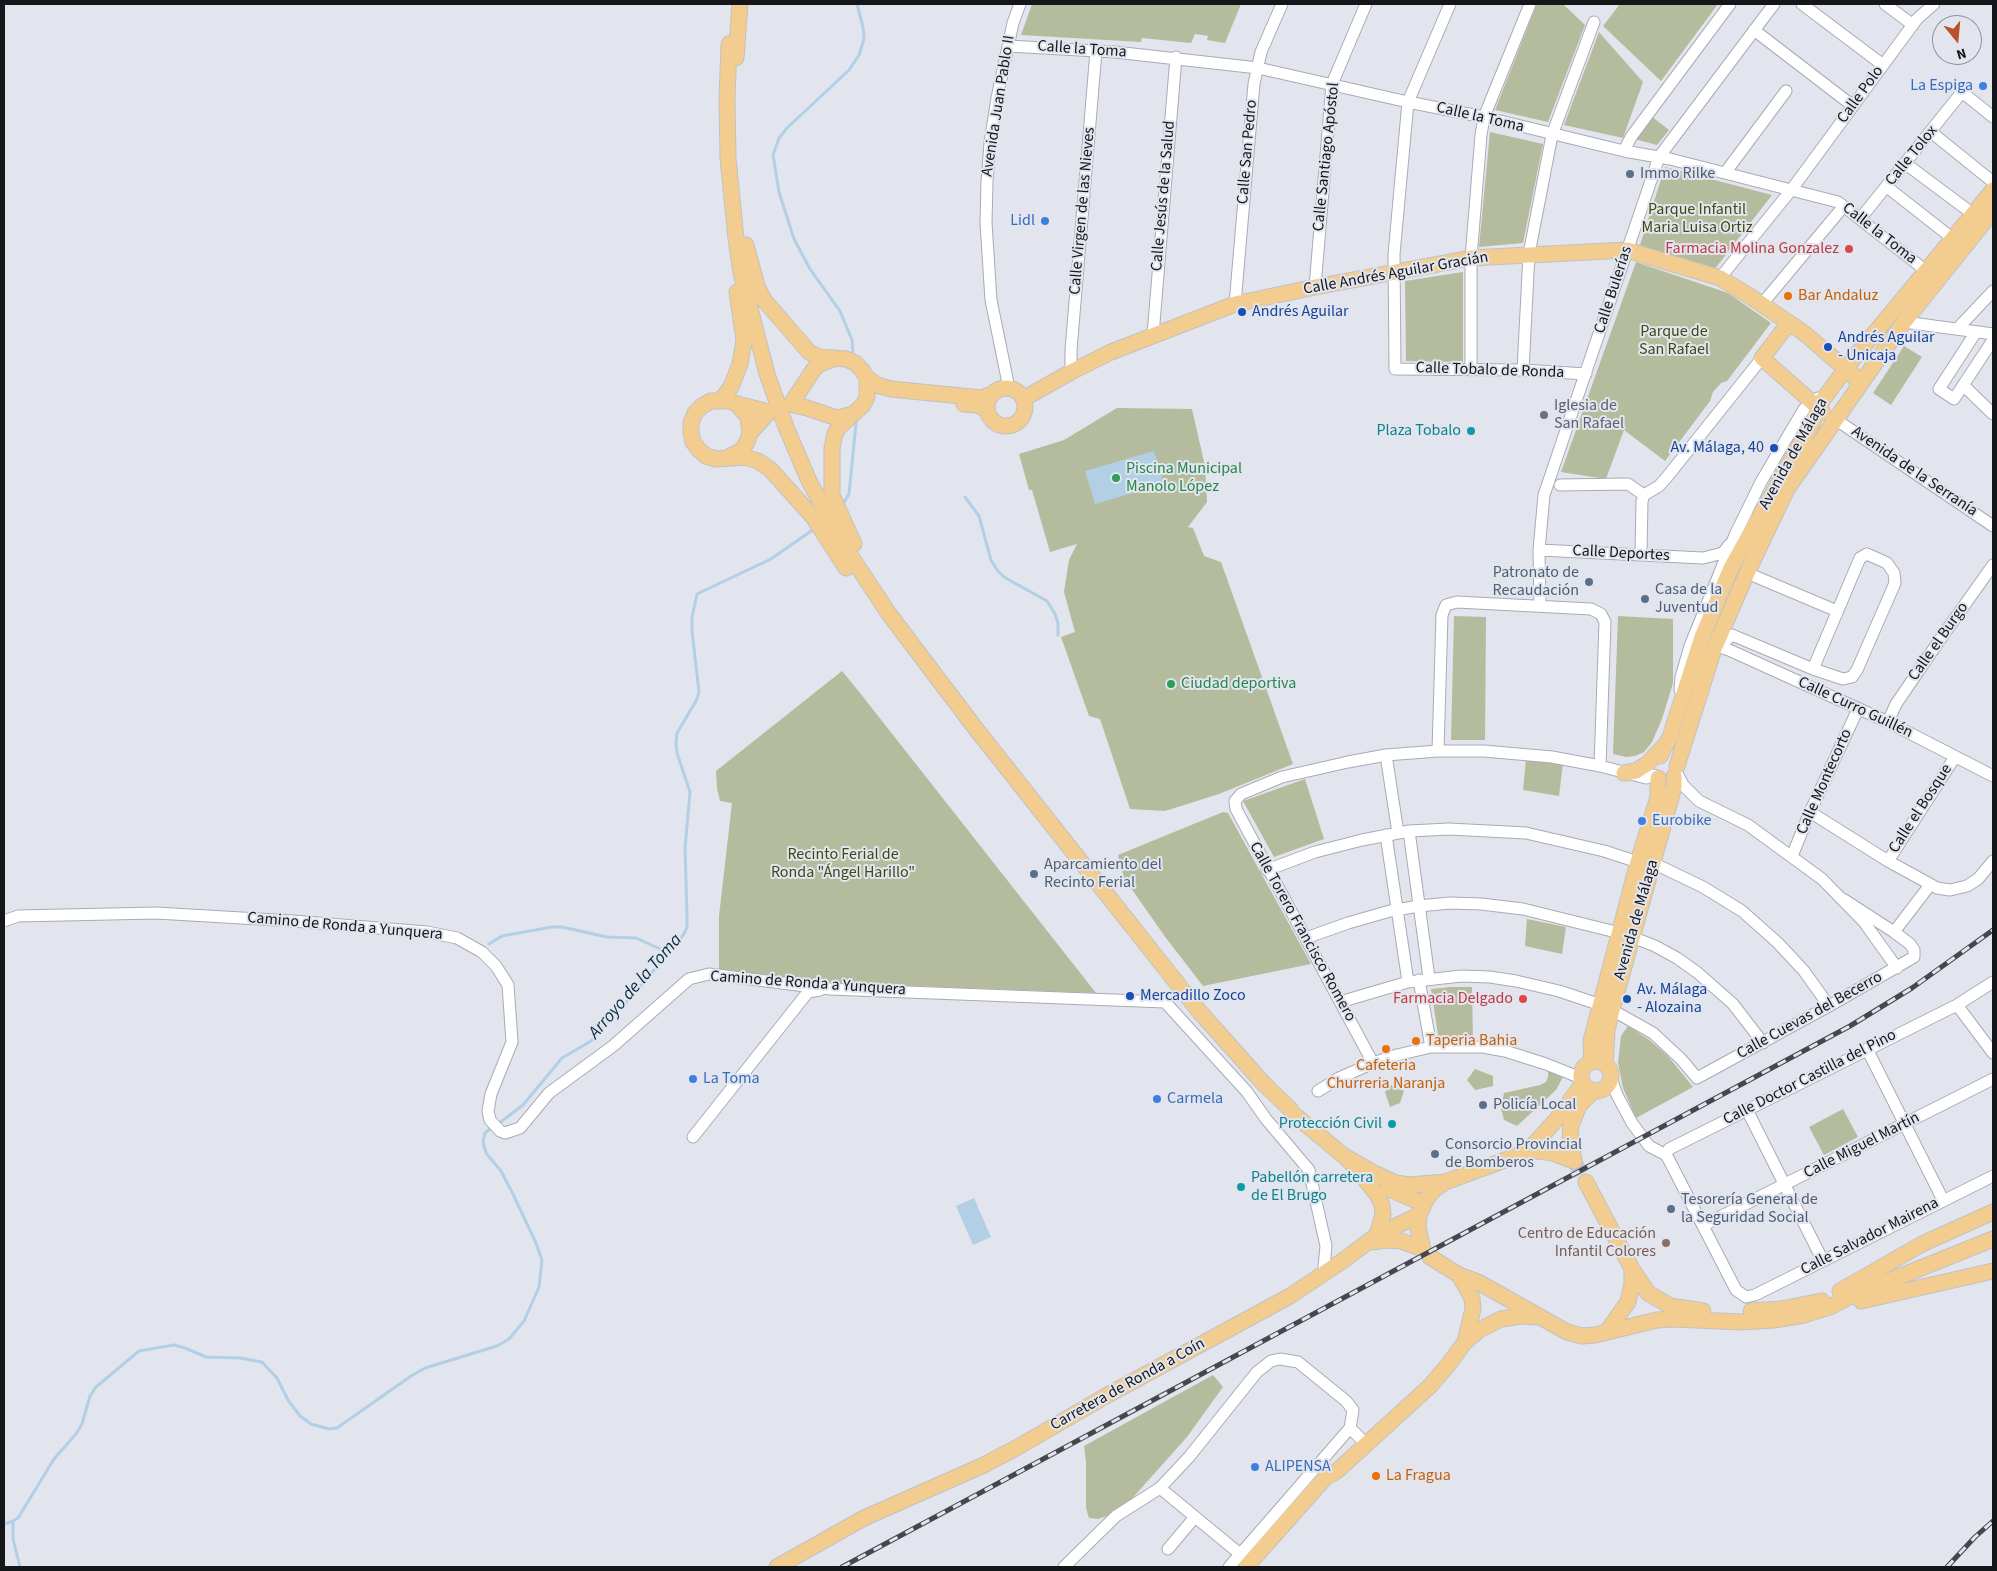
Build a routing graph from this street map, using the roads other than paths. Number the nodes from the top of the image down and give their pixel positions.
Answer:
1 (734, 4) edge
2 (740, 4) edge
3 (1020, 4) edge
4 (1282, 4) edge
5 (1366, 4) edge
6 (1450, 4) edge
7 (1530, 4) edge
8 (1730, 4) edge
9 (1774, 4) edge
10 (1802, 4) edge
11 (1885, 4) edge
12 (1934, 4) edge
13 (1594, 22) dead end
14 (1913, 25) junction
15 (1754, 30) junction
16 (729, 44) junction
17 (1008, 46) junction
18 (1096, 51) junction
19 (1176, 57) junction
20 (1883, 66) junction
21 (1258, 68) junction
22 (1332, 84) junction
23 (1786, 91) dead end
24 (1408, 102) junction
25 (1853, 106) junction
26 (1484, 117) junction
27 (1993, 117) edge
28 (1930, 132) junction
29 (1552, 135) junction
30 (1624, 151) junction
31 (1659, 157) junction
32 (1906, 164) junction
33 (1725, 173) junction
34 (1993, 182) edge
35 (1887, 187) junction
36 (1792, 189) junction
37 (1993, 190) edge
38 (1843, 207) junction
39 (1993, 211) edge
40 (1973, 214) junction
41 (1860, 220) junction
42 (1952, 238) junction
43 (1627, 250) junction
44 (1529, 254) junction
45 (1471, 258) junction
46 (1926, 270) junction
47 (1394, 271) junction
48 (1720, 278) junction
49 (1315, 287) junction
50 (1992, 292) edge
51 (1235, 304) junction
52 (1762, 304) junction
53 (1904, 322) junction
54 (1789, 323) junction
55 (1957, 329) junction
56 (1976, 332) junction
57 (1153, 335) junction
58 (1992, 341) edge
59 (836, 358) junction
60 (1762, 358) junction
61 (1847, 369) junction
62 (1471, 370) junction
63 (1523, 370) junction
64 (1071, 372) junction
65 (1586, 374) junction
66 (866, 378) junction
67 (1859, 385) junction
68 (1963, 385) junction
69 (1009, 388) junction
70 (992, 394) junction
71 (1023, 399) junction
72 (721, 400) junction
73 (1819, 401) junction
74 (737, 404) junction
75 (859, 409) junction
76 (987, 410) junction
77 (1993, 414) edge
78 (1836, 419) junction
79 (750, 433) junction
80 (726, 459) junction
81 (1560, 485) dead end
82 (1644, 495) junction
83 (1993, 526) edge
84 (1735, 535) junction
85 (1539, 550) junction
86 (1641, 554) junction
87 (1703, 558) junction
88 (1993, 565) edge
89 (1746, 573) junction
90 (1717, 578) junction
91 (1540, 606) junction
92 (1837, 611) junction
93 (1717, 648) junction
94 (1813, 669) junction
95 (1681, 705) junction
96 (1858, 709) junction
97 (1888, 722) junction
98 (976, 729) junction
99 (1668, 741) junction
100 (1438, 751) junction
101 (1386, 755) junction
102 (1660, 756) junction
103 (1955, 757) junction
104 (1600, 766) junction
105 (1676, 771) junction
106 (1624, 773) junction
107 (1993, 776) edge
108 (1656, 777) junction
109 (1016, 780) junction
110 (1810, 812) junction
111 (1403, 832) junction
112 (1386, 835) junction
113 (1792, 856) junction
114 (1888, 861) junction
115 (1993, 861) edge
116 (1646, 862) junction
117 (1267, 870) junction
118 (1930, 885) junction
119 (1843, 899) junction
120 (1419, 906) junction
121 (1397, 909) junction
122 (4, 921) edge
123 (1894, 932) junction
124 (1626, 935) junction
125 (1306, 938) junction
126 (1897, 968) junction
127 (1419, 980) junction
128 (1993, 982) edge
129 (830, 989) junction
130 (1340, 1002) junction
131 (1956, 1005) junction
132 (1829, 1006) junction
133 (1606, 1007) junction
134 (1763, 1043) junction
135 (1431, 1047) junction
136 (1867, 1050) junction
137 (1993, 1053) edge
138 (1373, 1063) junction
139 (1993, 1079) edge
140 (1598, 1080) junction
141 (1318, 1091) dead end
142 (1747, 1110) junction
143 (1905, 1124) junction
144 (692, 1137) dead end
145 (1527, 1152) junction
146 (1666, 1155) junction
147 (1344, 1156) junction
148 (1356, 1168) junction
149 (1993, 1176) edge
150 (1445, 1182) junction
151 (1586, 1182) tunnel mouth
152 (1785, 1185) junction
153 (1944, 1200) junction
154 (1420, 1211) junction
155 (1993, 1212) edge
156 (1704, 1225) junction
157 (1373, 1238) junction
158 (1993, 1239) edge
159 (1326, 1246) junction
160 (1426, 1253) junction
161 (1823, 1261) junction
162 (1341, 1262) junction
163 (1632, 1269) junction
164 (1993, 1270) edge
165 (1327, 1272) junction
166 (1460, 1275) junction
167 (1848, 1297) junction
168 (1814, 1302) junction
169 (1830, 1308) junction
170 (1538, 1317) junction
171 (1608, 1330) junction
172 (1465, 1342) junction
173 (1350, 1428) junction
174 (1366, 1444) junction
175 (1336, 1471) junction
176 (1160, 1488) junction
177 (879, 1513) junction
178 (1196, 1517) junction
179 (1168, 1549) dead end
180 (1243, 1561) edge
181 (777, 1567) edge
182 (793, 1567) edge
183 (1064, 1567) edge
184 (1229, 1567) edge
185 (1258, 1567) edge

1 - 16 main road
2 - 59 main road
3 - 17 street, Avenida Juan Pablo II
4 - 21 street, Calle San Pedro
5 - 22 street, Calle Santiago Apóstol
6 - 24 street
7 - 26 street
8 - 30 street
9 - 15 street, Calle Bulerías
10 - 20 street
11 - 14 street
12 - 14 street, Calle Polo
13 - 29 street
14 - 20 street, Calle Polo
15 - 25 street
15 - 31 street, Calle Bulerías
16 - 72 main road
16 - 98 main road
17 - 18 street, Calle la Toma
17 - 69 street, Avenida Juan Pablo II
18 - 19 street, Calle la Toma
18 - 64 street, Calle Virgen de las Nieves
19 - 21 street, Calle la Toma
19 - 57 street, Calle Jesús de la Salud
20 - 25 street, Calle Polo
21 - 22 street, Calle la Toma
21 - 51 street, Calle San Pedro
22 - 24 street, Calle la Toma
22 - 49 street, Calle Santiago Apóstol
23 - 33 street
24 - 26 street, Calle la Toma
24 - 47 street
25 - 36 street, Calle Polo
26 - 29 street, Calle la Toma
26 - 45 street
27 - 28 street, Calle Tolox
28 - 32 street, Calle Tolox
28 - 34 street
29 - 30 street, Calle la Toma
29 - 44 street
30 - 31 street, Calle la Toma
31 - 33 street, Calle la Toma
31 - 43 street, Calle Bulerías
32 - 35 street, Calle Tolox
32 - 40 street
33 - 36 street, Calle la Toma
35 - 41 street, Calle Tolox
35 - 42 street
36 - 38 street, Calle la Toma
36 - 48 street, Calle Polo
37 - 40 main road, Avenida de Málaga
38 - 41 street, Calle la Toma
38 - 52 street
39 - 53 main road, Avenida de Málaga
40 - 42 main road, Avenida de Málaga
41 - 46 street, Calle la Toma
42 - 46 main road, Avenida de Málaga
43 - 44 main road, Calle Andrés Aguilar Gracián
43 - 48 main road, Calle Andrés Aguilar Gracián
43 - 65 street, Calle Bulerías
44 - 45 main road, Calle Andrés Aguilar Gracián
44 - 63 street
45 - 47 main road, Calle Andrés Aguilar Gracián
45 - 62 street
46 - 61 main road, Avenida de Málaga
47 - 49 main road, Calle Andrés Aguilar Gracián
47 - 62 street, Calle Tobalo de Ronda
48 - 52 main road, Calle Andrés Aguilar Gracián
49 - 51 main road, Calle Andrés Aguilar Gracián
50 - 55 street
51 - 57 main road, Calle Andrés Aguilar Gracián
52 - 54 main road, Calle Andrés Aguilar Gracián
53 - 55 street
53 - 67 main road, Avenida de Málaga
54 - 60 main road
54 - 61 main road, Calle Andrés Aguilar Gracián
55 - 56 street
56 - 58 street
56 - 68 street
57 - 64 main road, Calle Andrés Aguilar Gracián
58 - 68 street
59 - 66 main road
59 - 75 main road
60 - 73 main road
60 - 82 street
61 - 67 main road, Calle Andrés Aguilar Gracián
61 - 73 main road, Avenida de Málaga
62 - 63 street, Calle Tobalo de Ronda
63 - 65 street, Calle Tobalo de Ronda
64 - 71 main road, Calle Andrés Aguilar Gracián
65 - 85 street, Calle Bulerías
66 - 70 main road
66 - 75 main road
67 - 78 main road, Avenida de Málaga
68 - 77 street
69 - 70 main road
69 - 71 main road
70 - 76 main road
71 - 76 main road
72 - 74 main road
72 - 80 main road
73 - 78 main road
73 - 84 street
73 - 95 main road, Avenida de Málaga
74 - 79 main road
74 - 79 main road
75 - 76 main road
75 - 109 main road
78 - 83 street, Avenida de la Serranía
78 - 89 main road, Avenida de Málaga
79 - 80 main road
80 - 98 main road
81 - 82 street
82 - 86 street
84 - 87 street
84 - 90 street
85 - 86 street, Calle Deportes
85 - 91 street, Calle Bulerías
86 - 87 street, Calle Deportes
87 - 90 street
88 - 97 street, Calle el Burgo
89 - 92 street
89 - 93 main road, Avenida de Málaga
90 - 95 street
91 - 100 street
91 - 104 street
92 - 94 street
92 - 94 street
93 - 94 street
93 - 96 street, Calle Curro Guillén
93 - 105 main road, Avenida de Málaga
95 - 99 main road, Avenida de Málaga
96 - 97 street, Calle Curro Guillén
96 - 110 street, Calle Montecorto
97 - 103 street, Calle Curro Guillén
98 - 109 main road
99 - 102 main road, Avenida de Málaga
99 - 106 main road
100 - 101 street
100 - 104 street
101 - 111 street
101 - 117 street, Calle Torero Francisco Romero
102 - 105 main road
102 - 108 main road
103 - 107 street, Calle Curro Guillén
103 - 114 street, Calle el Bosque
104 - 106 street
105 - 108 main road
105 - 113 street, Calle Cuevas del Becerro
105 - 116 main road, Avenida de Málaga
106 - 108 street
108 - 116 main road, Avenida de Málaga
109 - 147 main road
110 - 113 street, Calle Montecorto
110 - 114 street
111 - 112 street
111 - 116 street
111 - 120 street
112 - 117 street
112 - 121 street
113 - 119 street, Calle Cuevas del Becerro
114 - 118 street
115 - 118 street
116 - 124 main road, Avenida de Málaga
116 - 132 street
117 - 125 street, Calle Torero Francisco Romero
118 - 123 street
119 - 123 street
119 - 126 street, Calle Cuevas del Becerro
120 - 121 street
120 - 124 street
120 - 127 street
121 - 125 street
121 - 127 street
122 - 129 street, Camino de Ronda a Yunquera
123 - 126 street
124 - 133 main road, Avenida de Málaga
124 - 134 street
125 - 130 street, Calle Torero Francisco Romero
126 - 132 street, Calle Cuevas del Becerro
127 - 130 street
127 - 133 street
127 - 135 street
128 - 131 street, Calle Doctor Castilla del Pino
129 - 144 street
129 - 159 street, Camino de Ronda a Yunquera
130 - 138 street, Calle Torero Francisco Romero
131 - 136 street, Calle Doctor Castilla del Pino
131 - 137 street
132 - 134 street, Calle Cuevas del Becerro
133 - 134 street, Calle Cuevas del Becerro
133 - 140 main road, Avenida de Málaga
135 - 138 street
135 - 140 street
136 - 142 street, Calle Doctor Castilla del Pino
136 - 143 street
138 - 141 street
139 - 143 street, Calle Miguel Martín
140 - 145 main road
140 - 145 main road
140 - 146 street
142 - 146 street, Calle Doctor Castilla del Pino
142 - 152 street
143 - 152 street, Calle Miguel Martín
143 - 153 street
145 - 150 main road
146 - 156 street
147 - 148 main road
147 - 150 main road
148 - 154 main road
148 - 157 main road
149 - 153 street, Calle Salvador Mairena
150 - 154 main road
151 - 163 main road
152 - 156 street, Calle Miguel Martín
152 - 161 street
153 - 161 street, Calle Salvador Mairena
154 - 157 main road, Carretera de Ronda a Coín
154 - 160 main road
155 - 168 main road
156 - 161 street, Calle Salvador Mairena
157 - 160 main road
157 - 162 main road, Carretera de Ronda a Coín
158 - 167 main road
159 - 162 street, Camino de Ronda a Yunquera
159 - 165 street, Camino de Ronda a Yunquera
160 - 166 main road
162 - 165 main road, Carretera de Ronda a Coín
163 - 168 main road
163 - 171 main road
164 - 169 main road
165 - 177 main road, Carretera de Ronda a Coín
166 - 170 main road
166 - 172 main road
167 - 168 main road
167 - 169 main road
169 - 171 main road
170 - 171 main road
170 - 172 main road
172 - 174 main road
173 - 174 street
173 - 176 street
173 - 180 street
174 - 175 main road
175 - 180 main road
175 - 185 main road
176 - 178 street
176 - 183 street
177 - 181 main road, Carretera de Ronda a Coín
177 - 182 main road, Carretera de Ronda a Coín
178 - 179 street
178 - 180 street
180 - 184 street

